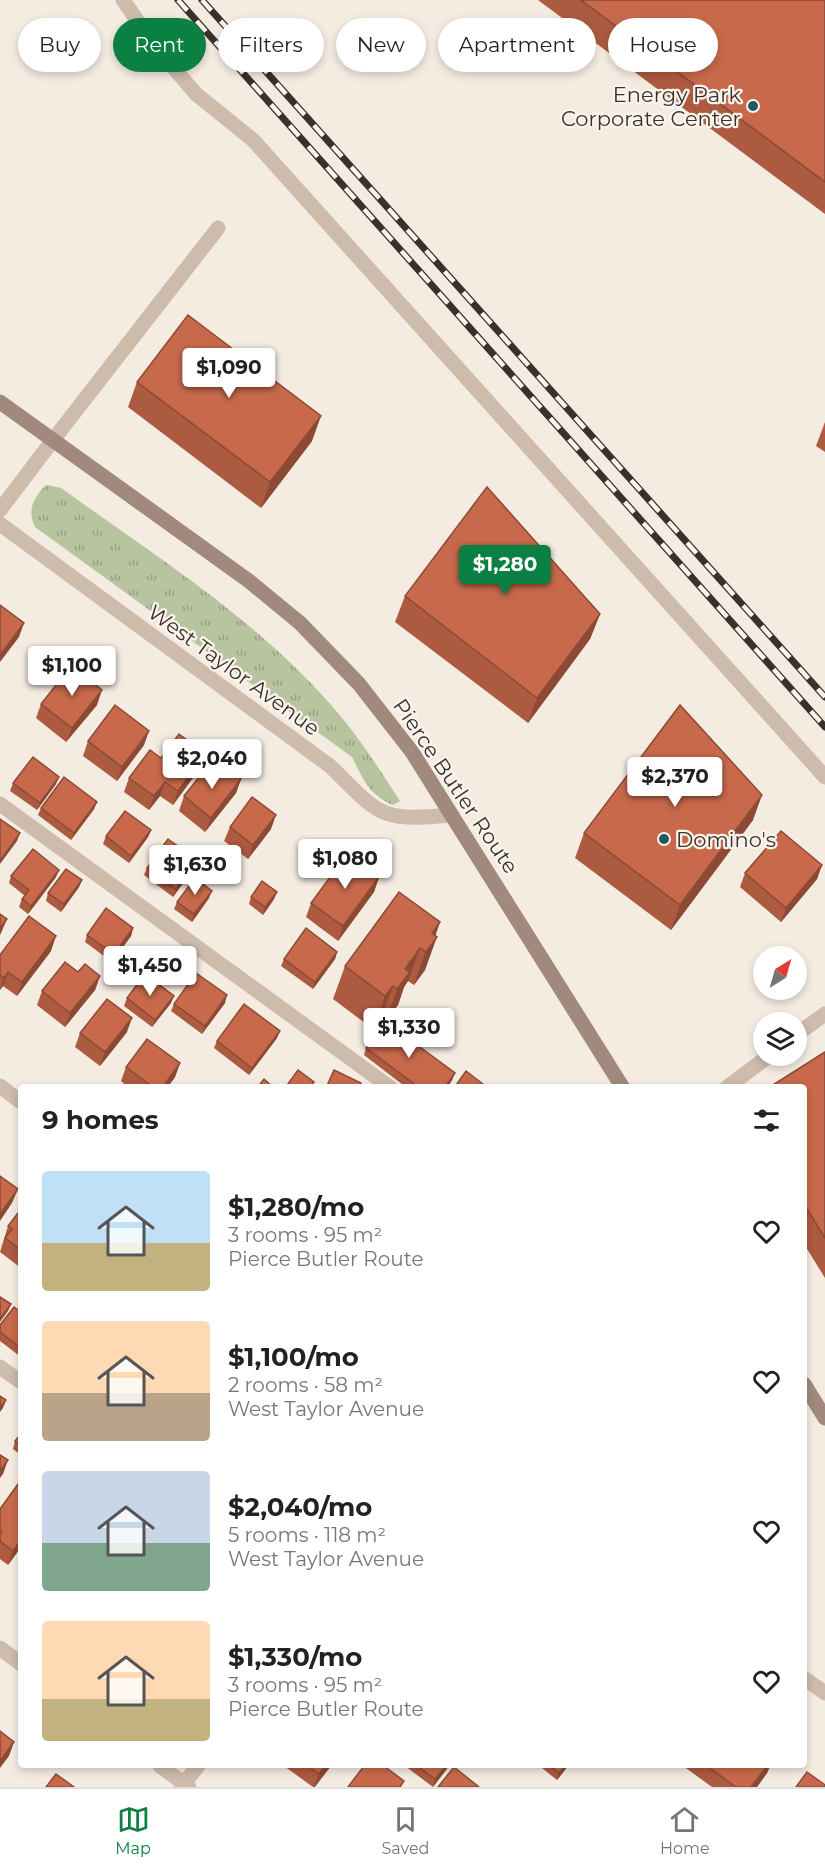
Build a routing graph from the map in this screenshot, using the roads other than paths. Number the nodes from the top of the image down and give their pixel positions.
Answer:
1 (123, 0) edge
2 (218, 228) dead end
3 (0, 402) edge
4 (53, 441) junction
5 (0, 510) edge
6 (0, 524) edge
7 (825, 777) edge
8 (0, 804) edge
9 (451, 815) junction
10 (825, 1014) edge
11 (807, 1027) edge
12 (755, 1066) edge
13 (385, 1084) edge
14 (620, 1084) edge
15 (731, 1084) edge
16 (0, 1086) edge
17 (18, 1100) edge
18 (0, 1367) edge
19 (18, 1380) edge
20 (807, 1389) edge
21 (825, 1418) edge
22 (0, 1648) edge
23 (18, 1662) edge
24 (807, 1680) edge
25 (825, 1693) edge
26 (162, 1768) edge
27 (197, 1768) edge
28 (185, 1786) edge

1 - 7 street
2 - 4 street
3 - 4 main road, Pierce Butler Route
4 - 5 street
4 - 9 main road, Pierce Butler Route
6 - 9 street, West Taylor Avenue
8 - 13 street
9 - 14 main road, Pierce Butler Route
10 - 11 street
12 - 15 street
16 - 17 street
18 - 19 street
20 - 21 main road
22 - 23 street
24 - 25 street
26 - 28 street
27 - 28 street

